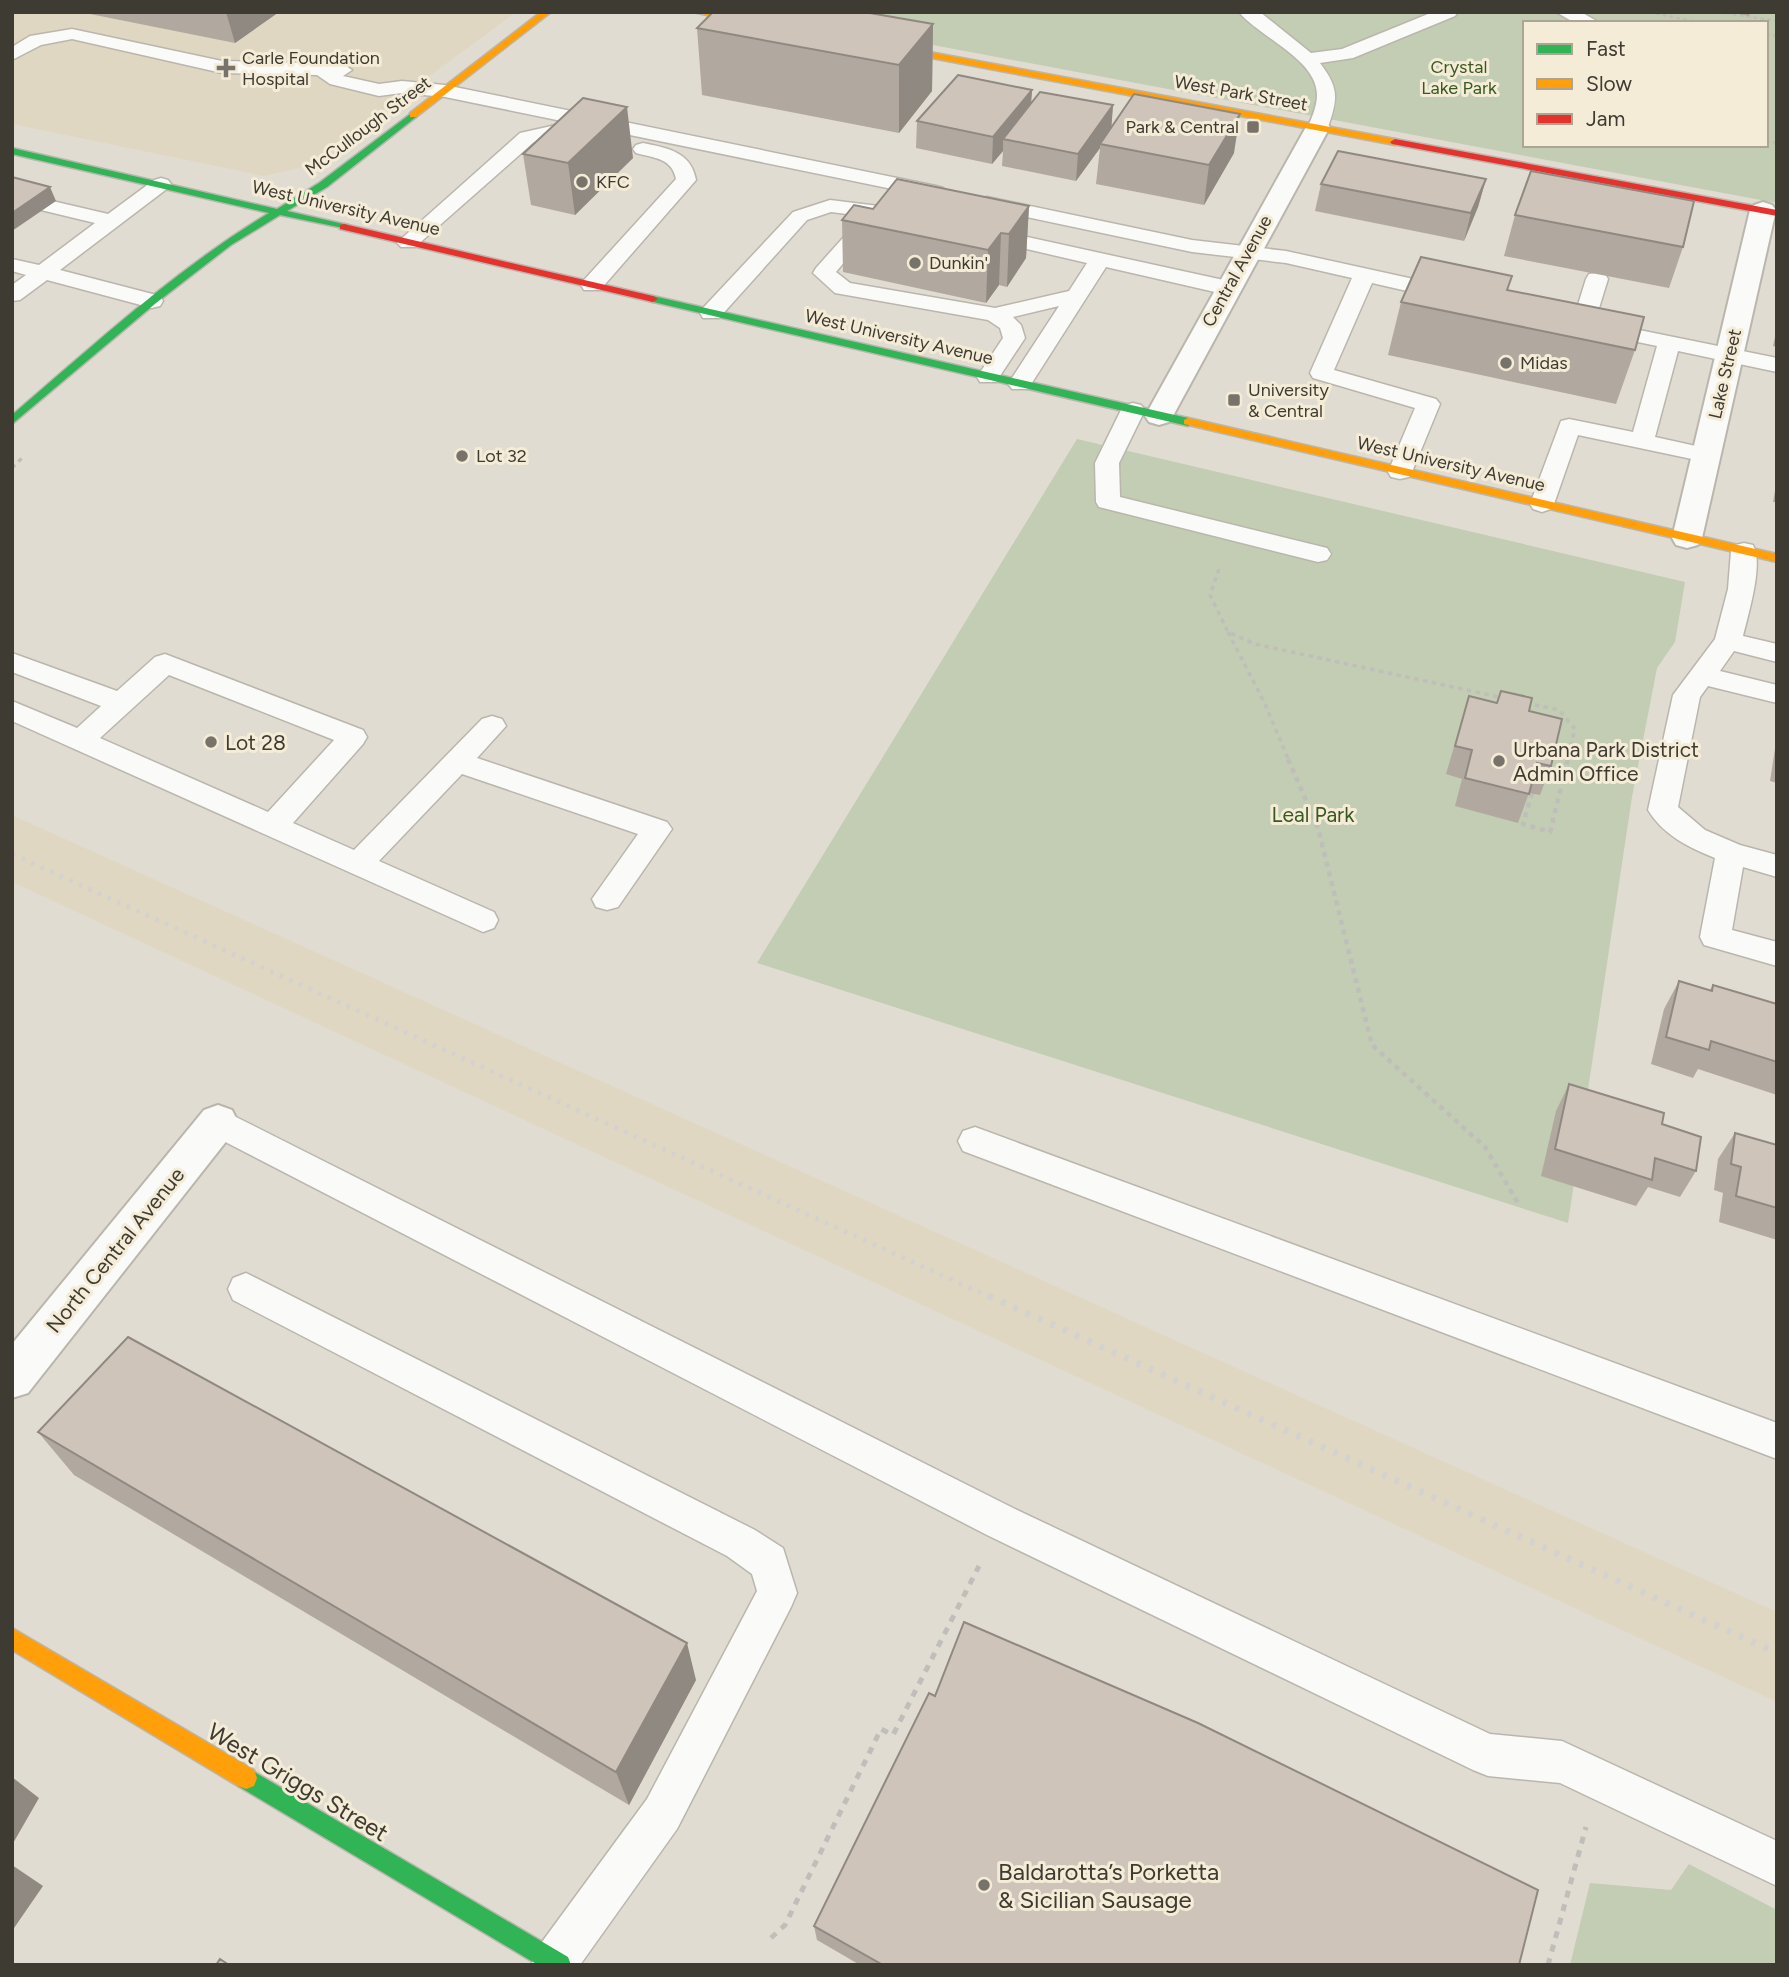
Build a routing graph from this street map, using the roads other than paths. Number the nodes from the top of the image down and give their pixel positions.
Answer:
1 (547, 12) edge
2 (697, 12) edge
3 (1248, 12) edge
4 (1449, 12) edge
5 (1565, 12) edge
6 (1586, 21) edge
7 (779, 27) edge
8 (860, 42) edge
9 (12, 55) edge
10 (1306, 59) junction
11 (445, 91) junction
12 (1318, 127) junction
13 (12, 151) edge
14 (161, 184) junction
15 (48, 206) edge
16 (1770, 212) edge
17 (281, 213) junction
18 (112, 221) junction
19 (965, 230) edge
20 (64, 231) dead end
21 (89, 238) junction
22 (408, 243) junction
23 (1246, 253) junction
24 (1100, 259) junction
25 (12, 265) edge
26 (43, 272) junction
27 (1365, 274) junction
28 (1597, 279) dead end
29 (592, 285) junction
30 (1228, 288) junction
31 (12, 295) edge
32 (1079, 295) junction
33 (1474, 299) edge
34 (152, 301) junction
35 (711, 313) junction
36 (995, 315) junction
37 (1669, 343) junction
38 (1729, 355) junction
39 (1777, 365) edge
40 (988, 377) junction
41 (1020, 384) junction
42 (1133, 410) junction
43 (1158, 416) junction
44 (12, 421) edge
45 (1642, 442) junction
46 (1706, 455) junction
47 (1400, 472) junction
48 (1542, 504) junction
49 (1687, 538) junction
50 (1744, 551) junction
51 (1318, 554) dead end
52 (1777, 558) edge
53 (1728, 641) junction
54 (1777, 653) edge
55 (12, 662) edge
56 (1703, 676) junction
57 (1777, 694) edge
58 (121, 703) junction
59 (12, 710) edge
60 (492, 726) dead end
61 (81, 740) junction
62 (457, 762) junction
63 (273, 826) junction
64 (1731, 853) junction
65 (358, 864) junction
66 (1777, 866) edge
67 (607, 899) dead end
68 (483, 920) dead end
69 (1777, 954) edge
70 (218, 1122) joint
71 (975, 1141) dead end
72 (246, 1289) dead end
73 (12, 1378) edge
74 (1777, 1441) edge
75 (12, 1638) edge
76 (1777, 1864) edge
77 (558, 1963) edge

1 - 11 street, McCullough Street
2 - 7 street
3 - 10 lane
4 - 10 lane
5 - 6 lane
8 - 12 street, West Park Street
9 - 11 lane
10 - 12 lane
11 - 17 street, McCullough Street
11 - 23 lane
12 - 16 street, West Park Street
12 - 23 street, Central Avenue
13 - 14 street, West University Avenue
14 - 17 street, West University Avenue
14 - 18 lane
15 - 18 lane
16 - 38 street, Lake Street
17 - 22 street, West University Avenue
17 - 34 street, McCullough Street
18 - 21 lane
19 - 24 lane
20 - 21 lane
21 - 26 lane
22 - 29 street, West University Avenue
22 - 29 lane
23 - 27 lane
23 - 30 street, Central Avenue
24 - 30 lane
24 - 32 lane
25 - 26 lane
26 - 31 lane
26 - 34 lane
27 - 33 lane
27 - 47 lane
28 - 37 lane
29 - 35 street, West University Avenue
30 - 43 street, Central Avenue
32 - 36 lane
32 - 41 lane
34 - 44 street, McCullough Street
35 - 36 lane
35 - 40 street, West University Avenue
36 - 40 lane
37 - 38 lane
37 - 45 lane
38 - 39 lane
38 - 46 street, Lake Street
40 - 41 street, West University Avenue
41 - 42 street, West University Avenue
42 - 43 street, West University Avenue
42 - 51 lane
43 - 47 street, West University Avenue
45 - 46 lane
45 - 48 lane
46 - 49 street, Lake Street
47 - 48 street, West University Avenue
48 - 49 street, West University Avenue
49 - 50 street, West University Avenue
50 - 52 street, West University Avenue
50 - 53 lane
53 - 54 lane
53 - 56 lane
55 - 58 lane
56 - 57 lane
56 - 64 lane
58 - 61 lane
58 - 63 lane
59 - 61 lane
60 - 62 lane
61 - 63 lane
62 - 65 lane
62 - 67 lane
63 - 65 lane
64 - 66 lane
64 - 69 lane
65 - 68 lane
70 - 73 street, North Central Avenue
70 - 76 lane
71 - 74 lane
72 - 77 lane
75 - 77 street, West Griggs Street

